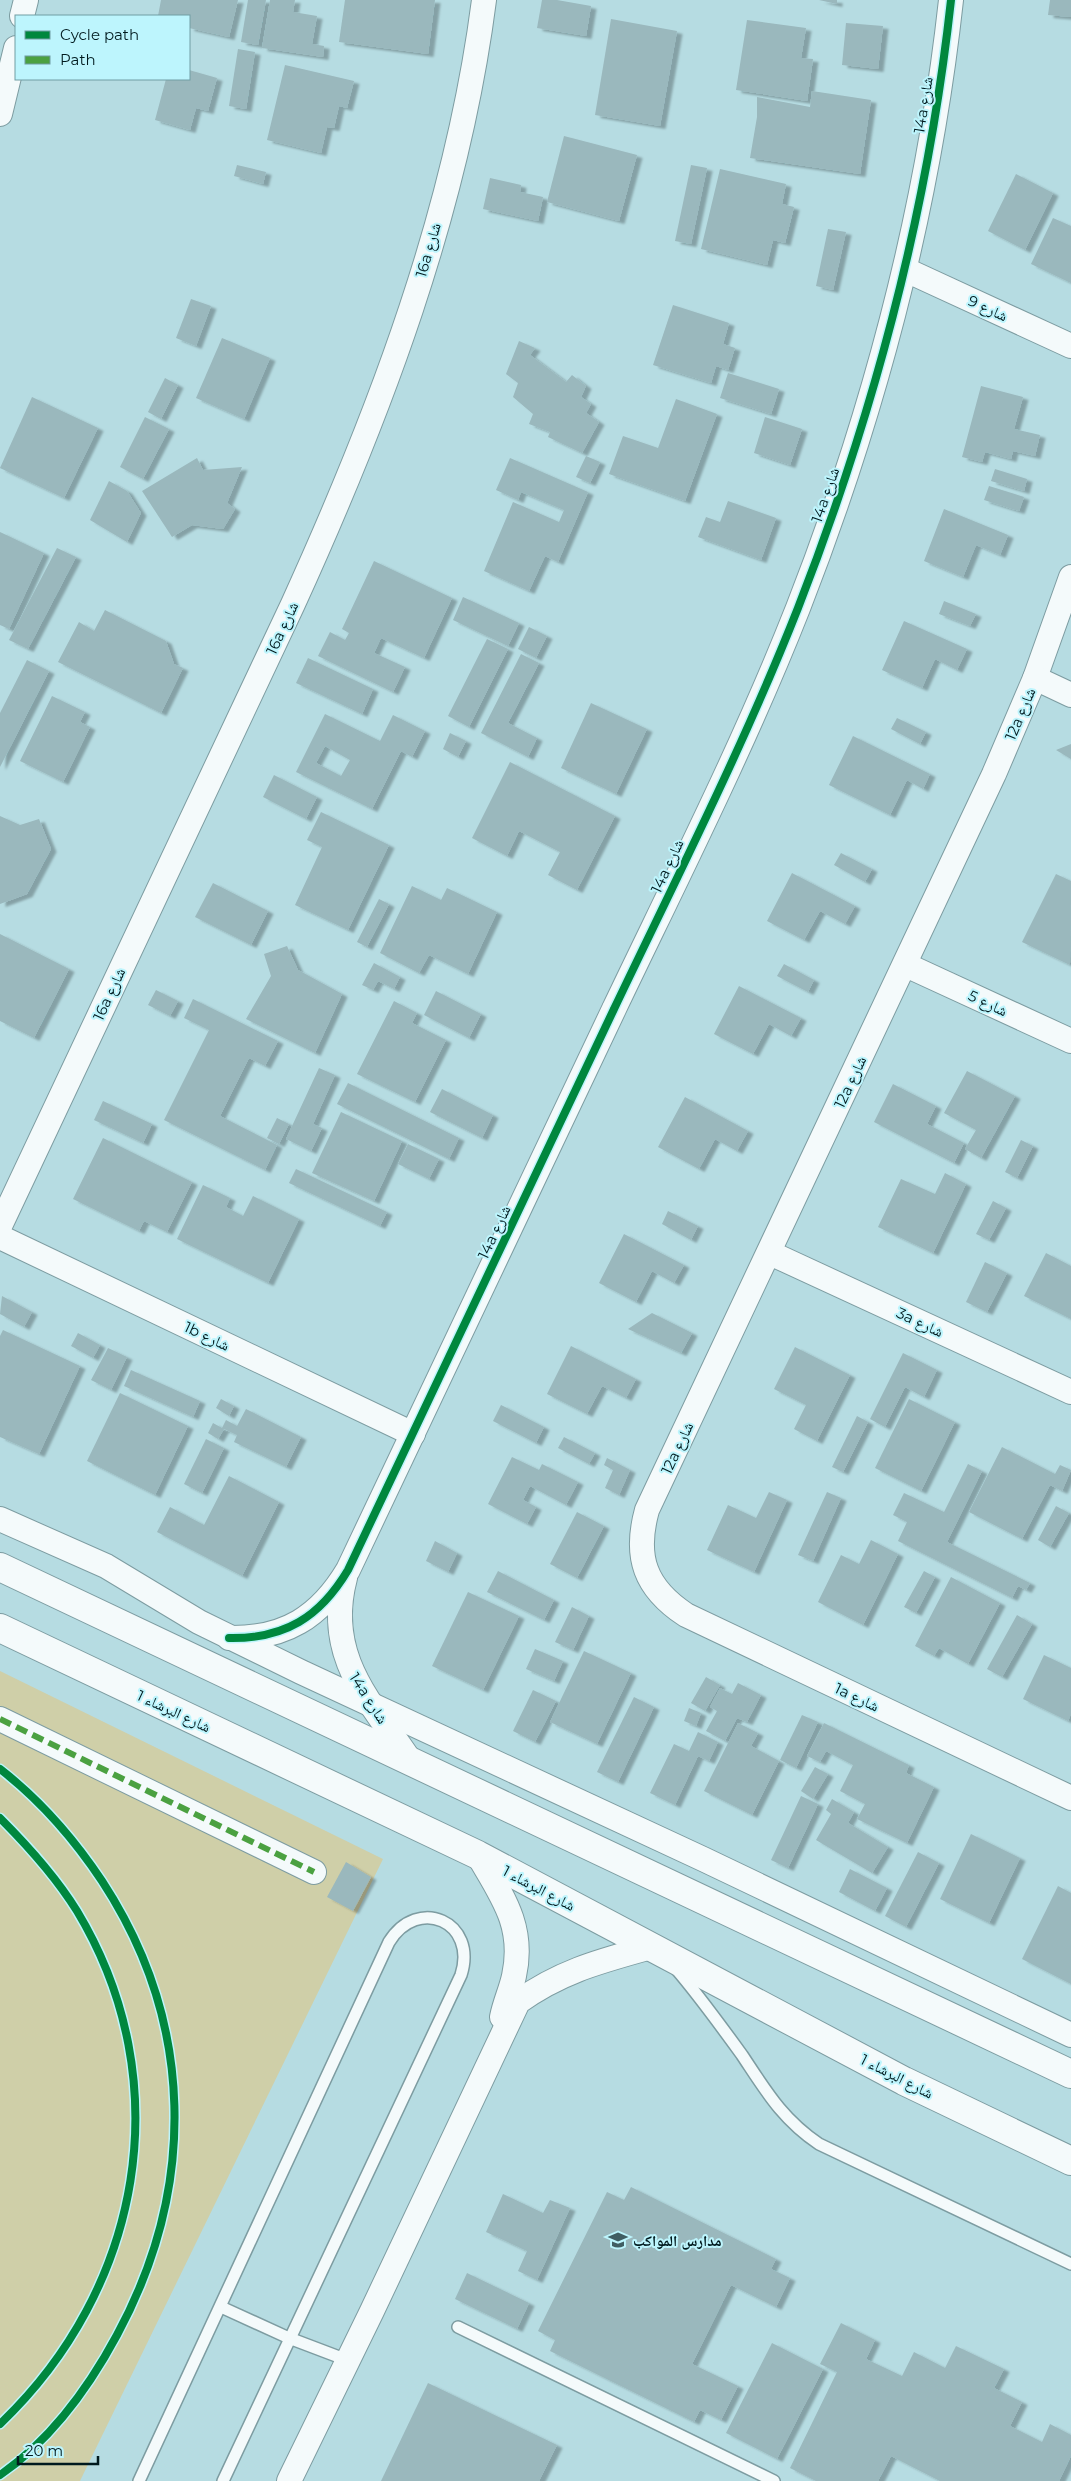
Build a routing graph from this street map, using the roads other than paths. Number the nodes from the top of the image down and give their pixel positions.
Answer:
1 (26, 0) edge
2 (484, 0) edge
3 (951, 0) edge
4 (22, 15) edge
5 (15, 52) edge
6 (0, 114) edge
7 (906, 270) junction
8 (1071, 346) edge
9 (1071, 577) edge
10 (1035, 678) junction
11 (1071, 695) edge
12 (906, 964) junction
13 (1071, 1041) edge
14 (0, 1226) edge
15 (0, 1237) edge
16 (770, 1252) junction
17 (1071, 1392) edge
18 (413, 1434) junction
19 (0, 1519) edge
20 (0, 1567) edge
21 (348, 1570) junction
22 (652, 1585) joint
23 (0, 1628) edge
24 (229, 1638) junction
25 (373, 1706) junction
26 (0, 1719) edge
27 (411, 1762) junction
28 (1071, 1798) edge
29 (478, 1855) junction
30 (314, 1872) dead end
31 (657, 1950) junction
32 (1071, 2035) edge
33 (498, 2041) junction
34 (1071, 2074) edge
35 (1023, 2138) junction
36 (1071, 2144) edge
37 (1071, 2160) edge
38 (1071, 2264) edge
39 (221, 2307) junction
40 (458, 2327) dead end
41 (289, 2338) junction
42 (347, 2360) junction
43 (139, 2481) edge
44 (223, 2481) edge
45 (288, 2481) edge
46 (774, 2481) edge

1 - 4 street
2 - 14 street, 16a شارع
3 - 7 street, 14a شارع
5 - 6 street
7 - 8 street, شارع 9
7 - 18 street, 14a شارع
9 - 10 street, 12a شارع
10 - 11 street
10 - 12 street, 12a شارع
12 - 13 street, شارع 5
12 - 16 street, 12a شارع
15 - 18 street, 1b شارع
16 - 17 street, 3a شارع
16 - 22 street, 12a شارع
18 - 21 street, 14a شارع
19 - 24 street
20 - 27 street
21 - 24 street, 14a شارع
21 - 25 street, 14a شارع
22 - 28 street, 1a شارع
23 - 29 street, شارع البرشاء 1
24 - 25 street
25 - 27 street, 14a شارع
25 - 32 street
26 - 30 street
27 - 34 street
29 - 31 street, شارع البرشاء 1
29 - 33 street
31 - 33 street
31 - 35 street, شارع البرشاء 1
31 - 38 lane
33 - 42 street
35 - 36 street
35 - 37 street, شارع البرشاء 1
39 - 41 lane
39 - 41 lane
39 - 43 lane
40 - 46 lane
41 - 42 lane
41 - 44 lane
42 - 45 street

